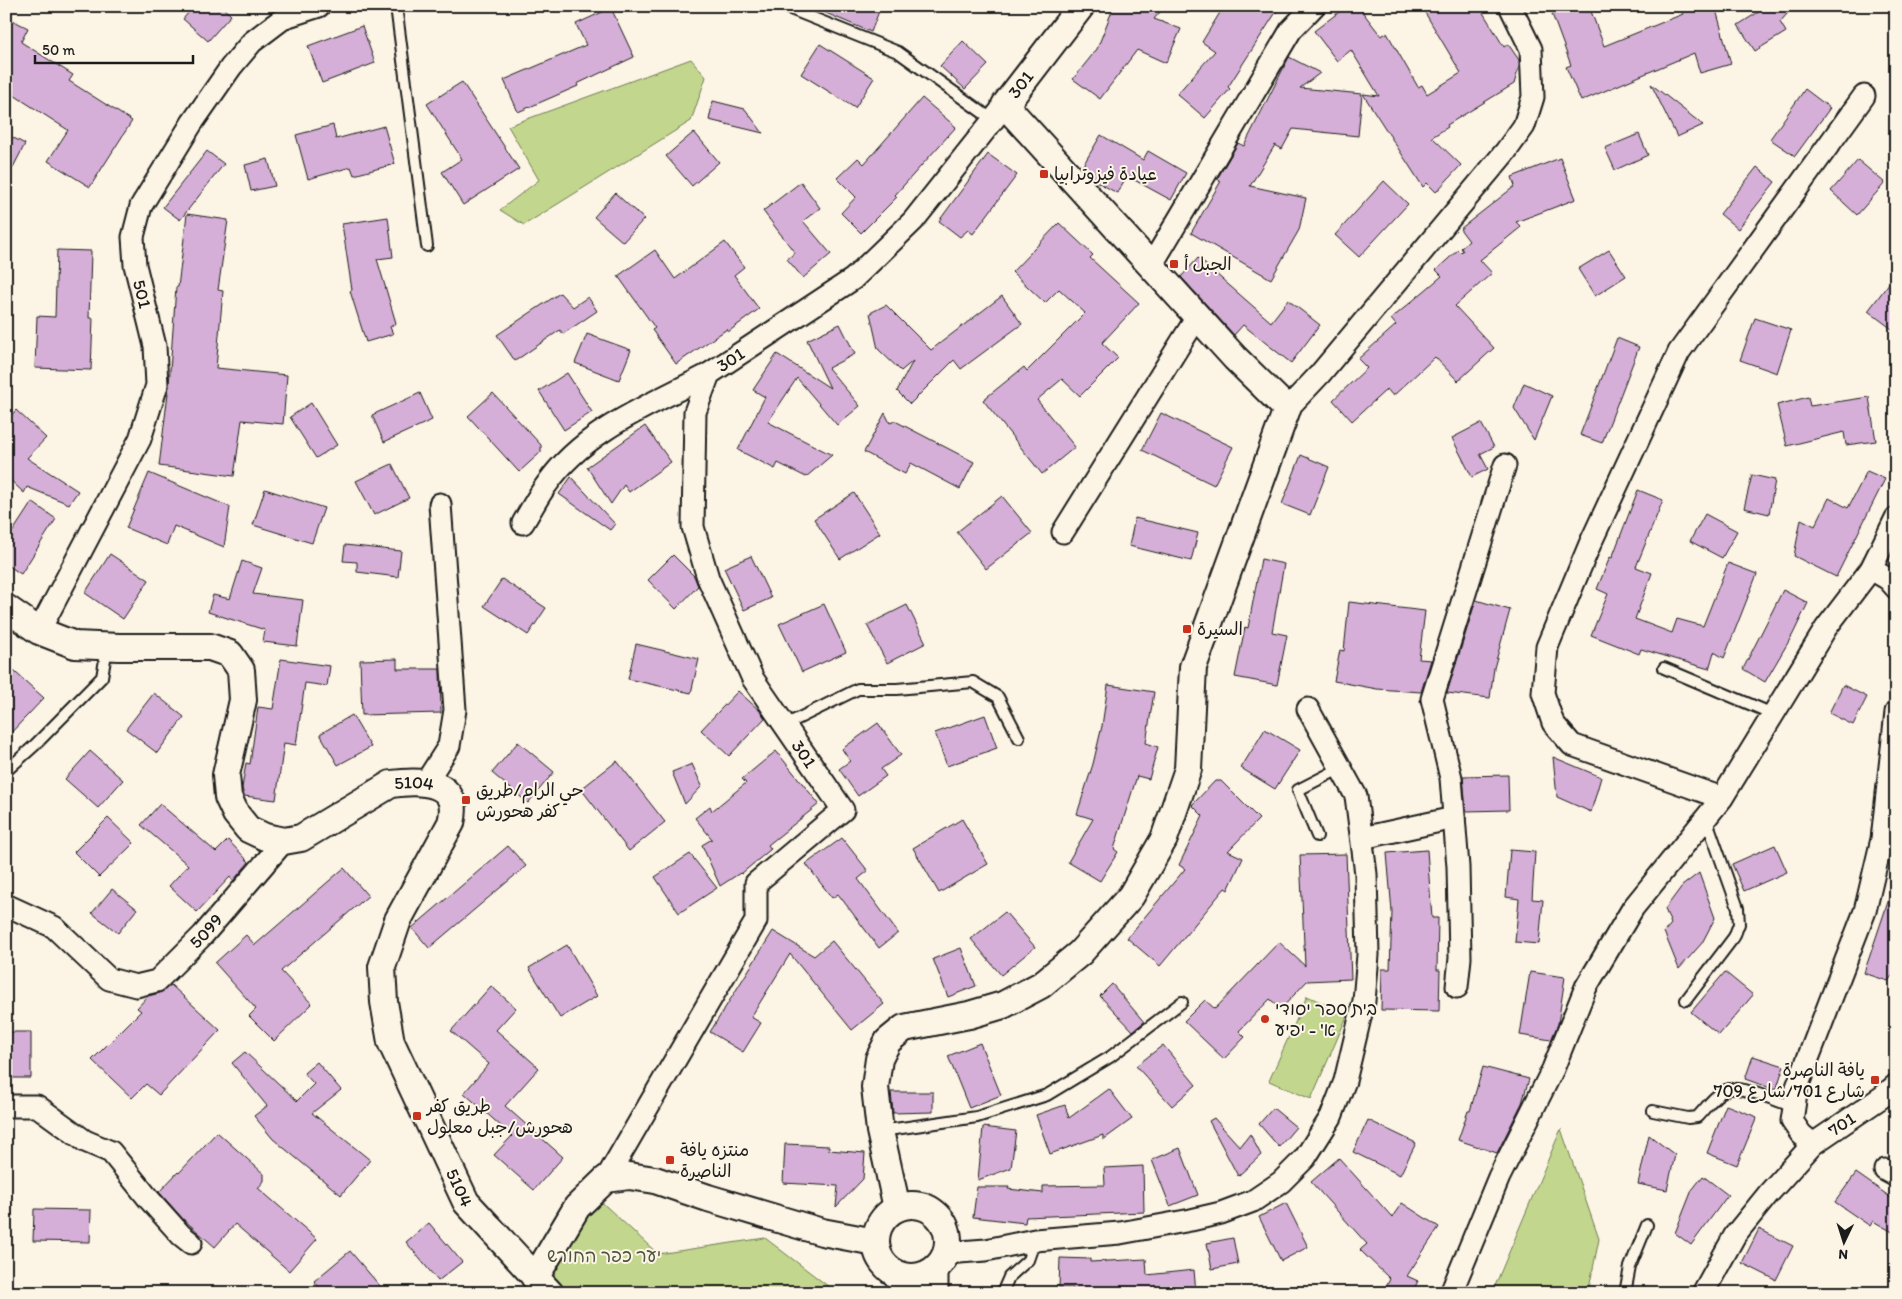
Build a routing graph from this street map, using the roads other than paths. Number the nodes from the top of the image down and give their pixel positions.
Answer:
1 (319, 6) edge
2 (396, 6) edge
3 (783, 6) edge
4 (1081, 6) edge
5 (1314, 6) edge
6 (1510, 6) edge
7 (1864, 96) dead end
8 (999, 113) junction
9 (427, 246) dead end
10 (1150, 266) junction
11 (1197, 317) junction
12 (710, 374) junction
13 (1287, 409) junction
14 (1505, 465) dead end
15 (440, 504) dead end
16 (1896, 518) edge
17 (523, 523) dead end
18 (1062, 532) dead end
19 (1871, 569) junction
20 (1896, 588) edge
21 (6, 608) edge
22 (39, 631) junction
23 (107, 647) junction
24 (1664, 668) dead end
25 (1308, 709) dead end
26 (1773, 714) junction
27 (1895, 719) edge
28 (785, 725) junction
29 (1019, 738) dead end
30 (1341, 768) junction
31 (6, 771) edge
32 (426, 782) junction
33 (1722, 798) junction
34 (1454, 818) junction
35 (1706, 818) junction
36 (1317, 836) dead end
37 (1362, 838) junction
38 (284, 841) junction
39 (6, 905) edge
40 (1457, 987) dead end
41 (1686, 1000) dead end
42 (1182, 1002) dead end
43 (1896, 1085) edge
44 (6, 1106) edge
45 (1794, 1107) junction
46 (1653, 1111) dead end
47 (880, 1131) junction
48 (1812, 1144) junction
49 (606, 1179) junction
50 (897, 1208) junction
51 (1647, 1225) dead end
52 (1035, 1240) junction
53 (875, 1242) junction
54 (191, 1243) dead end
55 (941, 1260) junction
56 (898, 1282) edge
57 (542, 1285) edge
58 (937, 1293) edge
59 (1002, 1293) edge
60 (1451, 1293) edge
61 (1625, 1293) edge
62 (1703, 1293) edge

1 - 22 street, 501
2 - 9 lane
3 - 8 lane
4 - 8 street, 301
5 - 10 street
6 - 13 street
7 - 33 street
8 - 10 street
8 - 12 street, 301
10 - 11 street
11 - 13 street
11 - 18 street
12 - 17 street
12 - 28 street, 301
13 - 47 street
14 - 34 street
15 - 32 street
16 - 19 street
19 - 20 street
19 - 26 street
21 - 22 street
22 - 23 street
23 - 31 lane
23 - 38 street
24 - 26 lane
25 - 30 street
26 - 33 street
27 - 45 street
28 - 29 lane
28 - 49 street, 301
30 - 36 lane
30 - 37 street
32 - 38 street, 5104
32 - 57 street, 5104
33 - 35 street
34 - 37 street
34 - 40 street
35 - 41 lane
35 - 60 street
37 - 52 street
38 - 39 street, 5099
42 - 47 lane
43 - 48 street, 701
44 - 54 street
45 - 46 lane
45 - 48 street
47 - 50 street
48 - 62 street, 701
49 - 53 street
49 - 57 street
50 - 53 street
50 - 55 street
51 - 61 lane
52 - 55 street
52 - 59 lane
53 - 56 street
55 - 56 street
55 - 58 street

